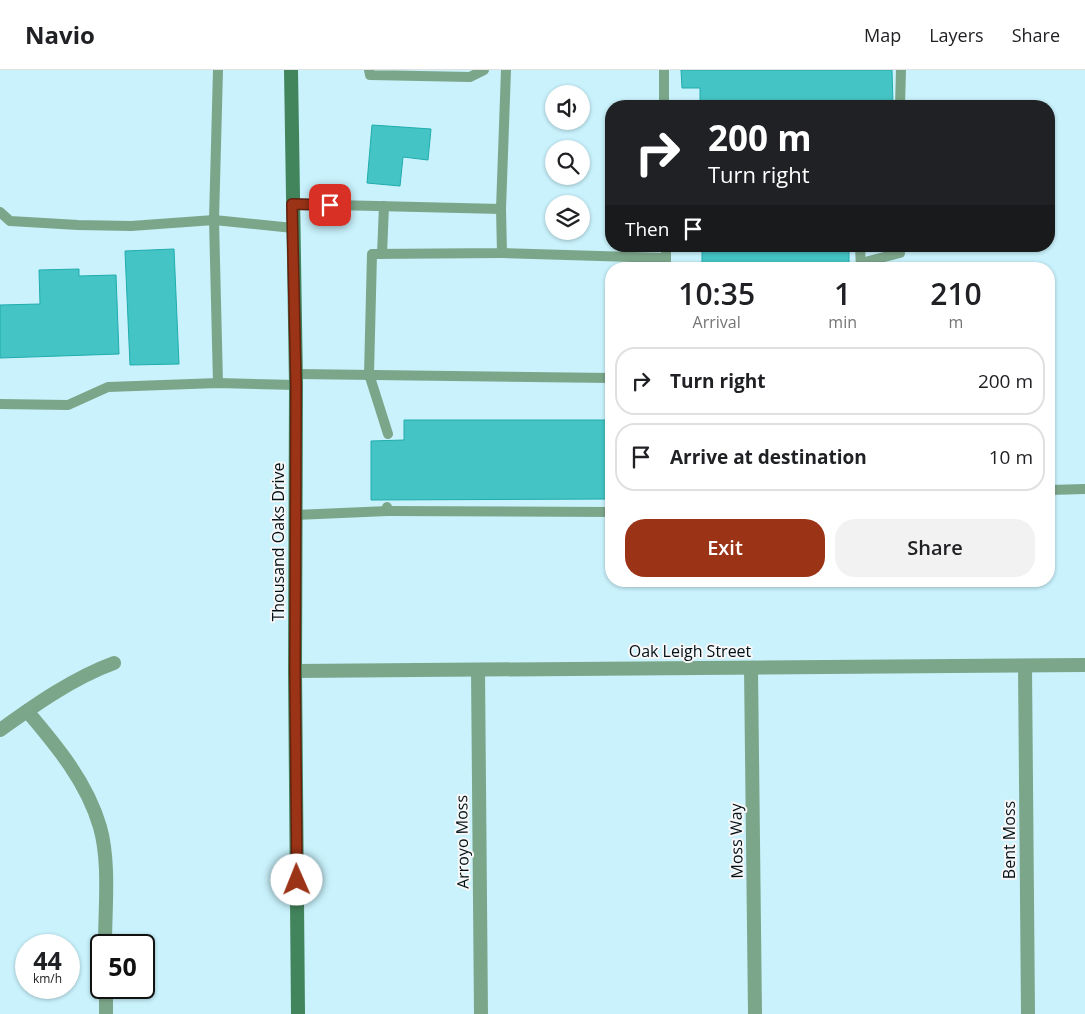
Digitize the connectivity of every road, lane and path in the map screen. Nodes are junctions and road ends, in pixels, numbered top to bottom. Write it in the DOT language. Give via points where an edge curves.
graph roads {
  1 [pos="218,70"];
  2 [pos="290,70"];
  3 [pos="369,70"];
  4 [pos="484,70"];
  5 [pos="506,70"];
  6 [pos="664,70"];
  7 [pos="900,70"];
  8 [pos="664,100"];
  9 [pos="900,100"];
  10 [pos="292,204"];
  11 [pos="384,206"];
  12 [pos="500,209"];
  13 [pos="0,212"];
  14 [pos="214,220"];
  15 [pos="293,228"];
  16 [pos="900,252"];
  17 [pos="502,253"];
  18 [pos="382,254"];
  19 [pos="636,262"];
  20 [pos="873,262"];
  21 [pos="369,374"];
  22 [pos="605,378"];
  23 [pos="296,379"];
  24 [pos="218,383"];
  25 [pos="0,404"];
  26 [pos="388,434"];
  27 [pos="1085,489"];
  28 [pos="1055,490"];
  29 [pos="605,512"];
  30 [pos="296,515"];
  31 [pos="114,663"];
  32 [pos="1085,665"];
  33 [pos="1025,666"];
  34 [pos="752,668"];
  35 [pos="478,670"];
  36 [pos="295,671"];
  37 [pos="27,711"];
  38 [pos="0,730"];
  39 [pos="105,934"];
  40 [pos="106,999"];
  41 [pos="106,1014"];
  42 [pos="298,1014"];
  43 [pos="481,1014"];
  44 [pos="754,1014"];
  45 [pos="1028,1014"];
  1 -- 14 [label="lane"];
  2 -- 10 [label="main road, Thousand Oaks Drive"];
  3 -- 4 [label="lane" via="370,75 470,77"];
  5 -- 12 [label="lane"];
  6 -- 8 [label="lane"];
  7 -- 9 [label="lane"];
  10 -- 11 [label="lane"];
  10 -- 15 [label="main road, Thousand Oaks Drive"];
  11 -- 12 [label="lane"];
  11 -- 18 [label="lane"];
  12 -- 17 [label="lane"];
  13 -- 14 [label="lane" via="10,222 78,226"];
  14 -- 15 [label="lane"];
  14 -- 24 [label="lane"];
  15 -- 23 [label="main road, Thousand Oaks Drive"];
  16 -- 20 [label="lane"];
  17 -- 18 [label="lane"];
  17 -- 19 [label="lane"];
  18 -- 21 [label="lane" via="372,254"];
  21 -- 22 [label="lane"];
  21 -- 23 [label="lane"];
  21 -- 26 [label="lane"];
  23 -- 24 [label="lane"];
  23 -- 30 [label="main road, Thousand Oaks Drive"];
  24 -- 25 [label="lane" via="108,387 68,405"];
  27 -- 28 [label="lane"];
  29 -- 30 [label="lane" via="388,508"];
  30 -- 36 [label="main road, Thousand Oaks Drive"];
  31 -- 37 [label="street" via="97,669"];
  32 -- 33 [label="street, Oak Leigh Street"];
  33 -- 34 [label="street, Oak Leigh Street"];
  33 -- 45 [label="street, Bent Moss"];
  34 -- 35 [label="street, Oak Leigh Street"];
  34 -- 44 [label="street, Moss Way"];
  35 -- 36 [label="street, Oak Leigh Street"];
  35 -- 43 [label="street, Arroyo Moss"];
  36 -- 42 [label="main road, Thousand Oaks Drive"];
  37 -- 38 [label="street"];
  37 -- 39 [label="street" via="64,755 90,800 100,827 104,853"];
  40 -- 41 [label="street"];
}
